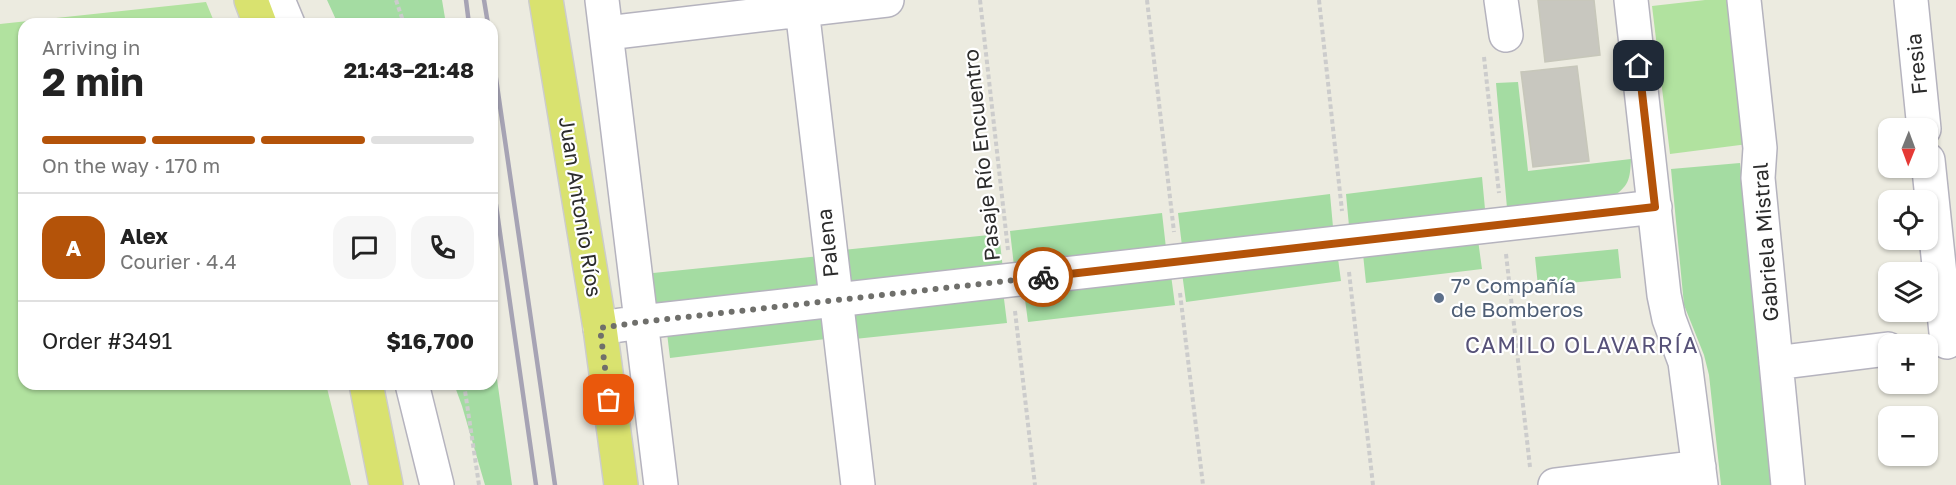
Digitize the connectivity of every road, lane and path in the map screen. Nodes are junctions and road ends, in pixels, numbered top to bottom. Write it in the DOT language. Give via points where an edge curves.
graph roads {
  1 [pos="251,0"];
  2 [pos="278,0"];
  3 [pos="296,0"];
  4 [pos="396,0"];
  5 [pos="546,0"];
  6 [pos="602,0"];
  7 [pos="887,0"];
  8 [pos="980,0"];
  9 [pos="1501,0"];
  10 [pos="1631,0"];
  11 [pos="1744,0"];
  12 [pos="1911,0"];
  13 [pos="802,5"];
  14 [pos="258,18"];
  15 [pos="286,18"];
  16 [pos="304,18"];
  17 [pos="402,18"];
  18 [pos="607,33"];
  19 [pos="1506,35"];
  20 [pos="1923,118"];
  21 [pos="1929,178"];
  22 [pos="1655,207"];
  23 [pos="1012,281"];
  24 [pos="835,301"];
  25 [pos="641,322"];
  26 [pos="600,328"];
  27 [pos="1943,343"];
  28 [pos="1878,351"];
  29 [pos="1776,363"];
  30 [pos="367,390"];
  31 [pos="396,390"];
  32 [pos="413,390"];
  33 [pos="465,390"];
  34 [pos="1700,476"];
  35 [pos="386,485"];
  36 [pos="419,485"];
  37 [pos="437,485"];
  38 [pos="479,485"];
  39 [pos="621,485"];
  40 [pos="661,485"];
  41 [pos="858,485"];
  42 [pos="1035,485"];
  43 [pos="1555,485"];
  44 [pos="1788,485"];
  1 -- 14 [label="main road"];
  2 -- 15 [label="street"];
  3 -- 16 [label="street"];
  4 -- 17 [label="path"];
  5 -- 26 [label="main road, Juan Antonio Ríos"];
  6 -- 18 [label="street"];
  7 -- 13 [label="street"];
  8 -- 23 [label="path, Pasaje Río Encuentro"];
  9 -- 19 [label="street"];
  10 -- 22 [label="street"];
  11 -- 29 [label="street, Gabriela Mistral" via="1760,140 1758,178"];
  12 -- 20 [label="street, Fresia"];
  13 -- 18 [label="street"];
  13 -- 24 [label="street, Palena"];
  18 -- 25 [label="street"];
  21 -- 27 [label="street"];
  22 -- 23 [label="street"];
  22 -- 34 [label="street" via="1664,296 1685,362"];
  23 -- 24 [label="street"];
  23 -- 42 [label="path, Pasaje Río Encuentro"];
  24 -- 25 [label="street"];
  24 -- 41 [label="street, Palena"];
  25 -- 26 [label="street"];
  25 -- 40 [label="street"];
  26 -- 39 [label="main road, Juan Antonio Ríos"];
  28 -- 29 [label="street"];
  29 -- 44 [label="street, Gabriela Mistral"];
  30 -- 35 [label="main road"];
  31 -- 36 [label="street"];
  32 -- 37 [label="street"];
  33 -- 38 [label="path"];
  34 -- 43 [label="street"];
}
